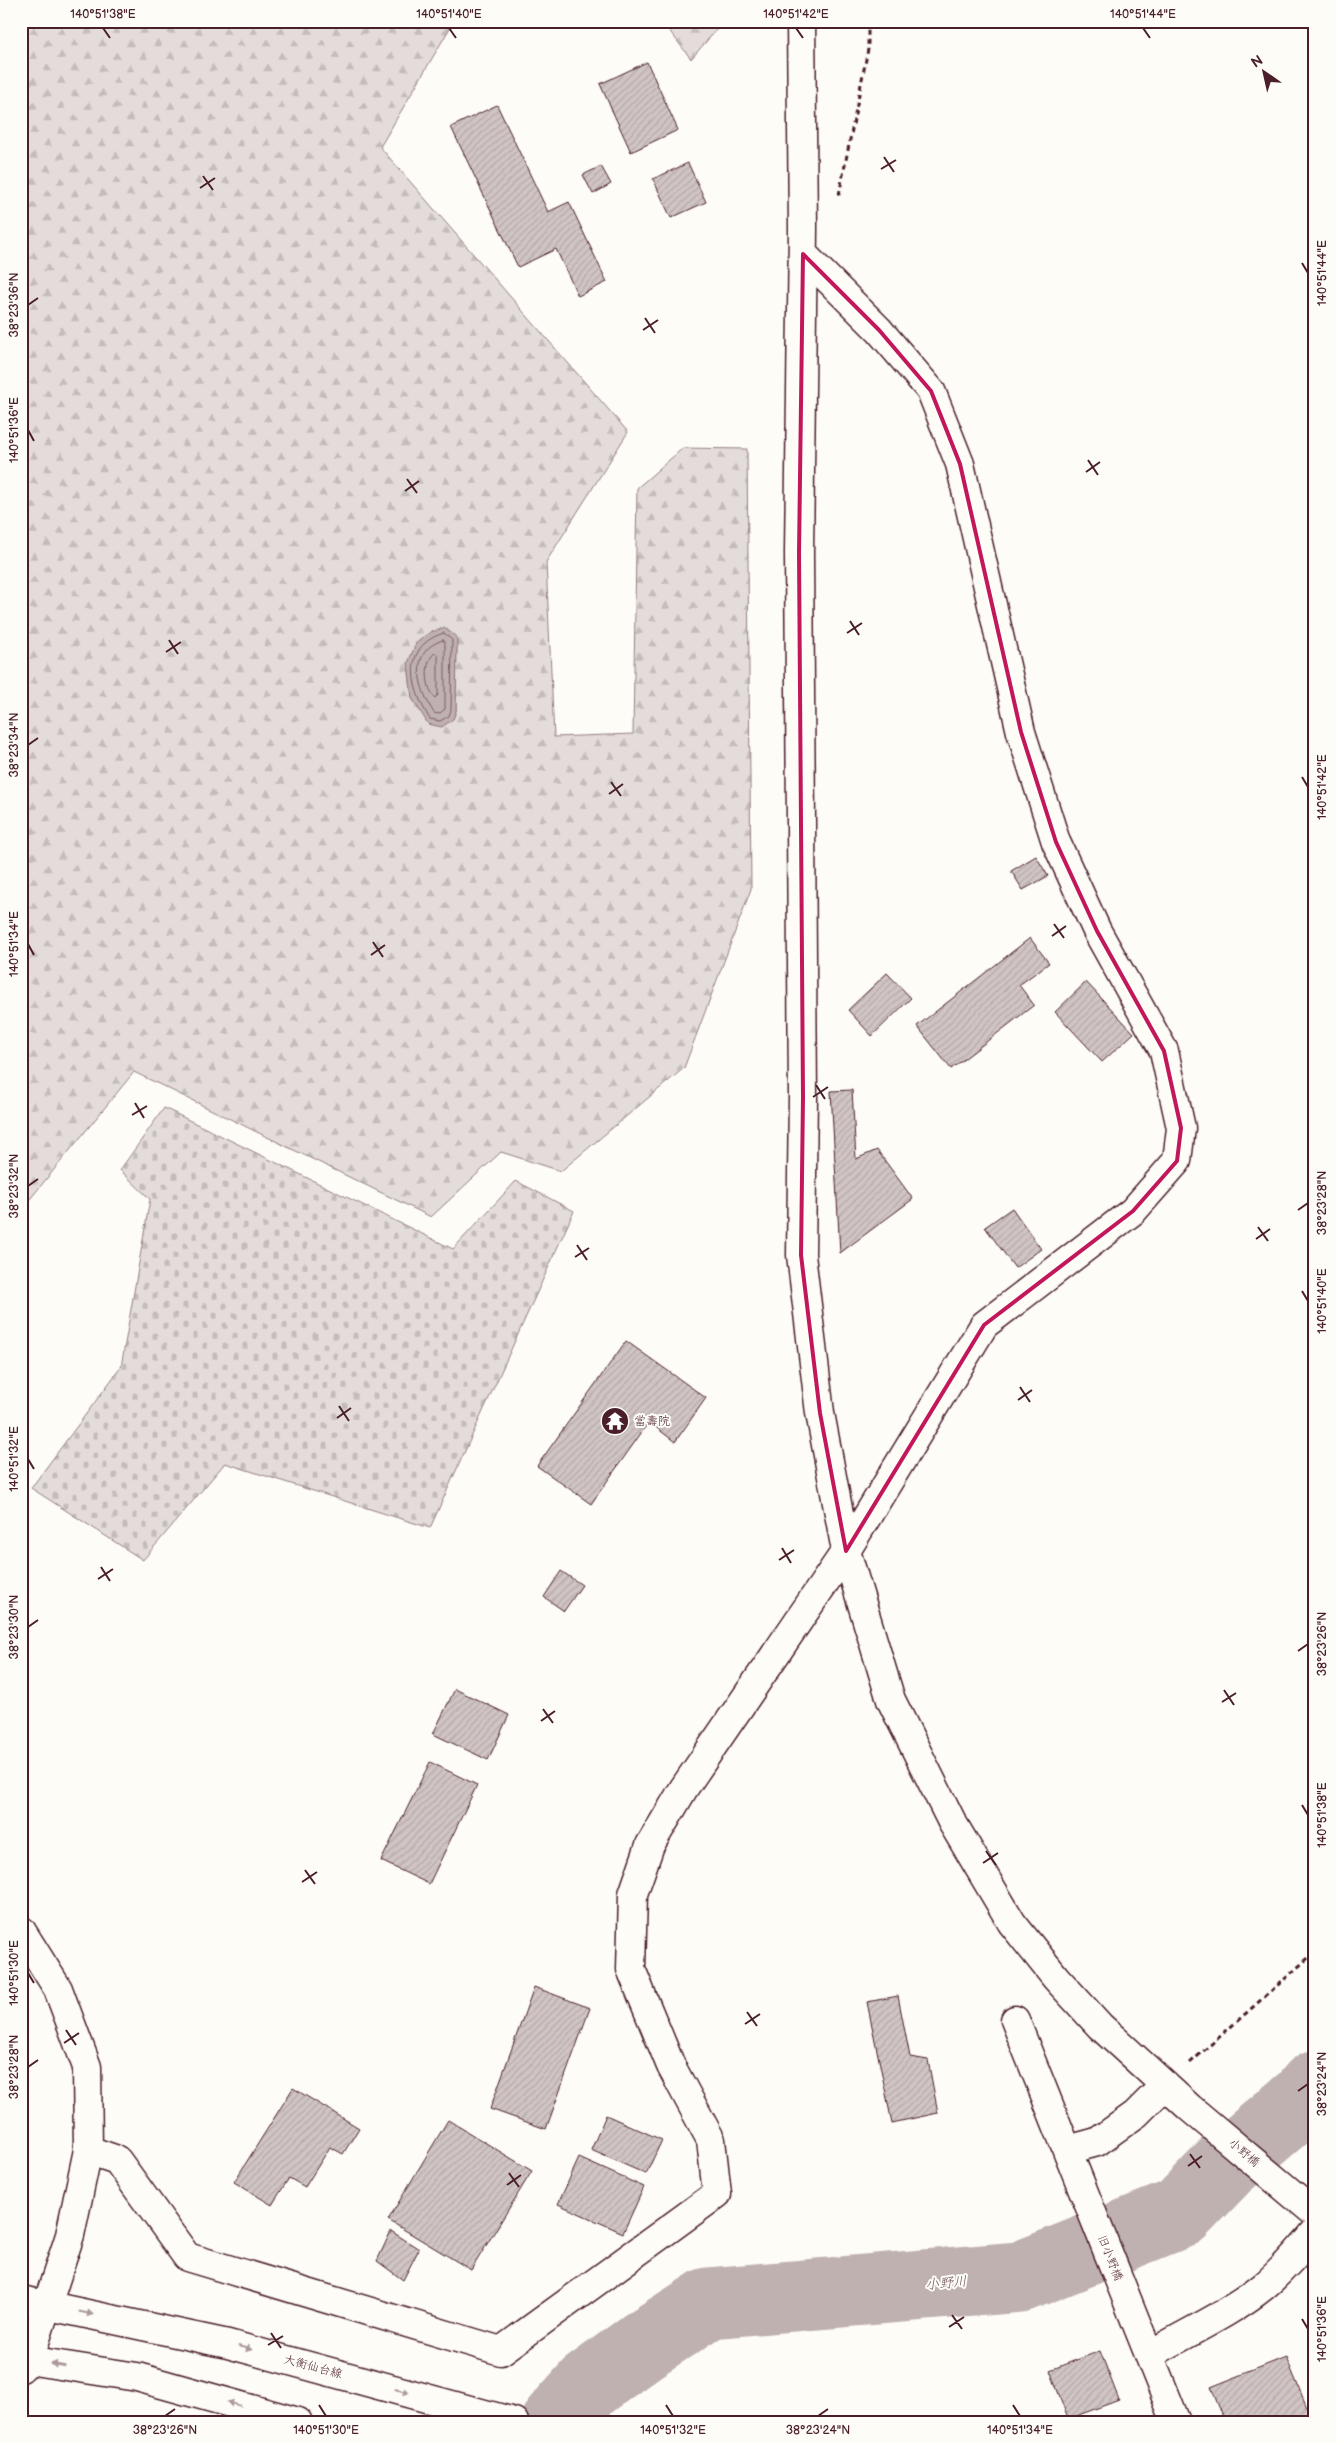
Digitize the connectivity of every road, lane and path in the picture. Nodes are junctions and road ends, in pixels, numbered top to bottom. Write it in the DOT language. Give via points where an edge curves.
graph roads {
  1 [pos="801,21"];
  2 [pos="868,21"];
  3 [pos="838,200"];
  4 [pos="803,254"];
  5 [pos="846,1551"];
  6 [pos="21,1930"];
  7 [pos="1315,1952"];
  8 [pos="1015,2020"];
  9 [pos="1166,2085"];
  10 [pos="88,2150"];
  11 [pos="1068,2150"];
  12 [pos="1307,2206"];
  13 [pos="1315,2232"];
  14 [pos="34,2302"];
  15 [pos="1151,2354"];
  16 [pos="24,2363"];
  17 [pos="510,2420"];
  18 [pos="298,2422"];
  19 [pos="1176,2422"];
  1 -- 4 [label="street, 小野橋"];
  2 -- 3 [label="path" via="868,49"];
  4 -- 5 [label="street, 小野橋" via="799,553 804,1097 801,1255 820,1413"];
  4 -- 5 [label="street" via="879,330 931,391 960,464 1022,732 1056,842 1097,931 1164,1052 1181,1128 1177,1160 1134,1211 984,1325"];
  5 -- 9 [label="street, 小野橋" via="891,1700 952,1822 1012,1923 1100,2026"];
  5 -- 10 [label="street" via="684,1788 650,1845 633,1894 631,1969 671,2066 711,2140 718,2194 501,2351 187,2257 116,2160"];
  6 -- 10 [label="street" via="58,1989 87,2067"];
  7 -- 9 [label="path"];
  8 -- 11 [label="street, 旧小野橋"];
  9 -- 11 [label="street" via="1136,2114 1097,2142"];
  9 -- 12 [label="street, 小野橋"];
  10 -- 14 [label="street" via="70,2235"];
  11 -- 15 [label="street, 旧小野橋"];
  13 -- 15 [label="street" via="1263,2286 1222,2314"];
  14 -- 16 [label="street"];
  14 -- 17 [label="street, 大衡仙台線, one-way" via="228,2344"];
  15 -- 19 [label="street, 旧小野橋"];
  18 -- 16 [label="street, one-way" via="137,2377"];
}
